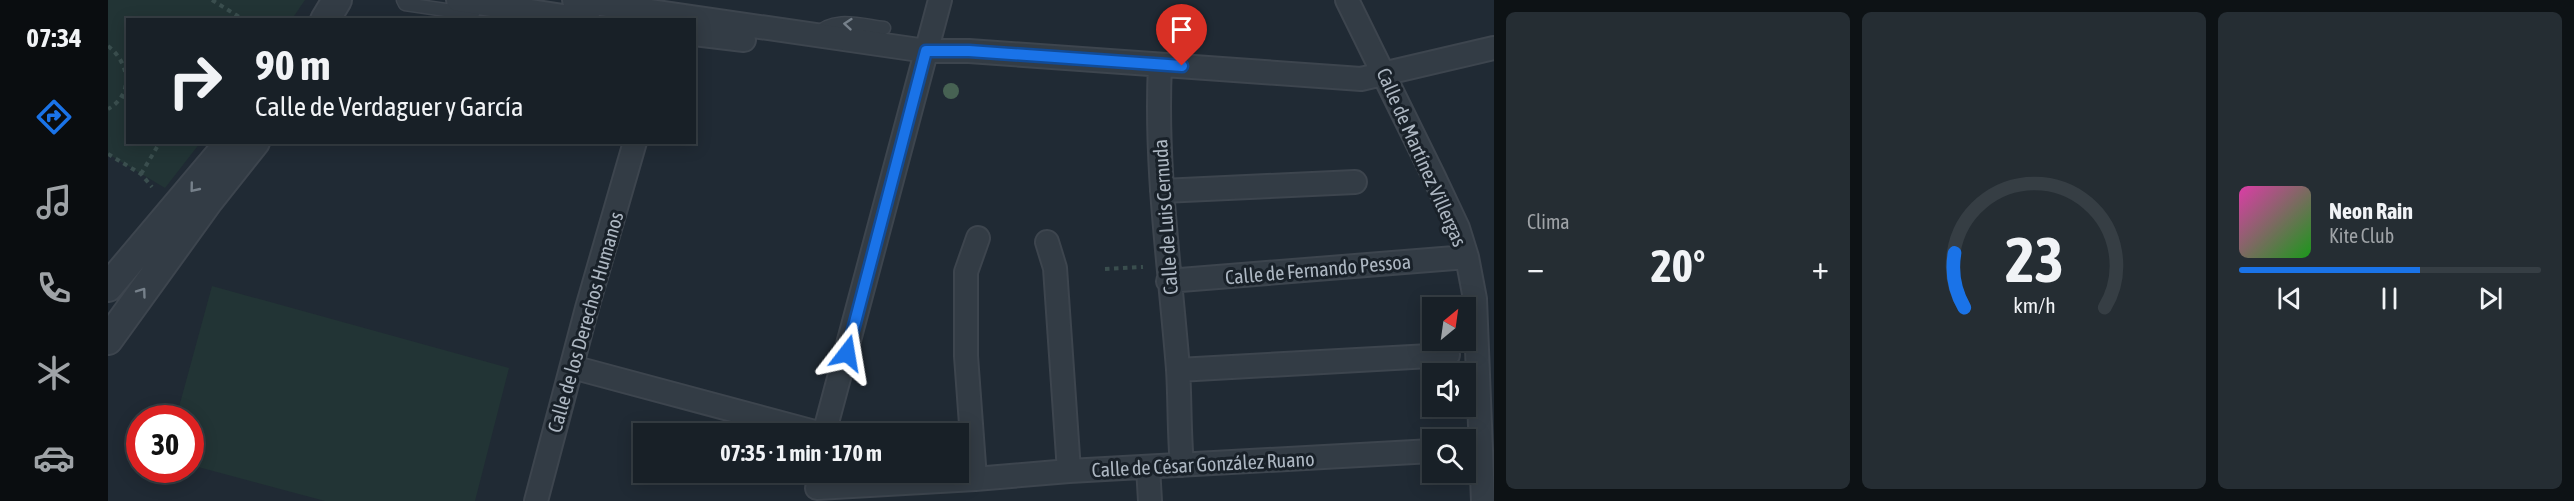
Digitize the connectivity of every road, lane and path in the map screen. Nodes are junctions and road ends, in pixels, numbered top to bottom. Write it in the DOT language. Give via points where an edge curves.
graph roads {
  1 [pos="212,0"];
  2 [pos="337,0"];
  3 [pos="357,0"];
  4 [pos="403,0"];
  5 [pos="573,0"];
  6 [pos="940,0"];
  7 [pos="1347,0"];
  8 [pos="477,8"];
  9 [pos="666,16"];
  10 [pos="236,18"];
  11 [pos="325,18"];
  12 [pos="346,18"];
  13 [pos="570,18"];
  14 [pos="682,18"];
  15 [pos="696,20"];
  16 [pos="884,28"];
  17 [pos="696,34"];
  18 [pos="816,35"];
  19 [pos="108,46"];
  20 [pos="1494,48"];
  21 [pos="926,51"];
  22 [pos="1160,64"];
  23 [pos="126,71"];
  24 [pos="1386,75"];
  25 [pos="126,79"];
  26 [pos="122,96"];
  27 [pos="126,98"];
  28 [pos="108,109"];
  29 [pos="159,144"];
  30 [pos="229,144"];
  31 [pos="253,144"];
  32 [pos="634,144"];
  33 [pos="108,154"];
  34 [pos="141,174"];
  35 [pos="1355,182"];
  36 [pos="152,188"];
  37 [pos="1162,191"];
  38 [pos="978,238"];
  39 [pos="1047,242"];
  40 [pos="1467,257"];
  41 [pos="1143,267"];
  42 [pos="1105,269"];
  43 [pos="1168,281"];
  44 [pos="108,287"];
  45 [pos="108,340"];
  46 [pos="1448,355"];
  47 [pos="572,367"];
  48 [pos="1178,370"];
  49 [pos="1487,385"];
  50 [pos="782,423"];
  51 [pos="826,423"];
  52 [pos="1476,438"];
  53 [pos="1422,452"];
  54 [pos="1476,460"];
  55 [pos="1182,465"];
  56 [pos="1148,467"];
  57 [pos="1069,471"];
  58 [pos="975,479"];
  59 [pos="817,487"];
  60 [pos="536,501"];
  61 [pos="1150,501"];
  62 [pos="1483,501"];
  1 -- 10 [label="path"];
  2 -- 11 [label="street"];
  3 -- 12 [label="street"];
  4 -- 8 [label="lane" via="416,7"];
  5 -- 9 [label="street"];
  6 -- 21 [label="street"];
  7 -- 24 [label="street, Calle de Martínez Villergas"];
  8 -- 13 [label="street"];
  9 -- 14 [label="street"];
  15 -- 18 [label="street"];
  16 -- 18 [label="lane, one-way" via="840,23 825,25"];
  17 -- 21 [label="street" via="896,60"];
  18 -- 21 [label="street"];
  19 -- 23 [label="path" via="124,63"];
  20 -- 24 [label="street"];
  21 -- 22 [label="street"];
  21 -- 51 [label="street"];
  22 -- 24 [label="street" via="1361,79"];
  22 -- 37 [label="street, Calle de Luis Cernuda"];
  24 -- 40 [label="street, Calle de Martínez Villergas" via="1458,228"];
  25 -- 26 [label="path"];
  26 -- 27 [label="path"];
  26 -- 28 [label="path"];
  29 -- 34 [label="path"];
  30 -- 44 [label="street, one-way"];
  45 -- 31 [label="street, one-way"];
  32 -- 47 [label="street, Calle de los Derechos Humanos"];
  33 -- 34 [label="path"];
  34 -- 36 [label="path"];
  35 -- 37 [label="street"];
  37 -- 43 [label="street, Calle de Luis Cernuda"];
  38 -- 58 [label="street" via="966,272 966,356"];
  39 -- 57 [label="street" via="1055,268"];
  40 -- 43 [label="street, Calle de Fernando Pessoa"];
  40 -- 49 [label="street, Calle de Martínez Villergas"];
  41 -- 42 [label="path"];
  43 -- 48 [label="street, Calle de Luis Cernuda"];
  46 -- 48 [label="street"];
  47 -- 50 [label="street"];
  47 -- 60 [label="street, Calle de los Derechos Humanos"];
  48 -- 55 [label="street, Calle de Luis Cernuda"];
  49 -- 52 [label="street, Calle de Martínez Villergas"];
  53 -- 55 [label="street, Calle de César González Ruano"];
  54 -- 62 [label="street, Calle de Martínez Villergas"];
  55 -- 56 [label="street, Calle de César González Ruano"];
  56 -- 57 [label="street, Calle de César González Ruano"];
  56 -- 61 [label="street"];
  57 -- 58 [label="street, Calle de César González Ruano"];
  58 -- 59 [label="street, Calle de César González Ruano"];
}
